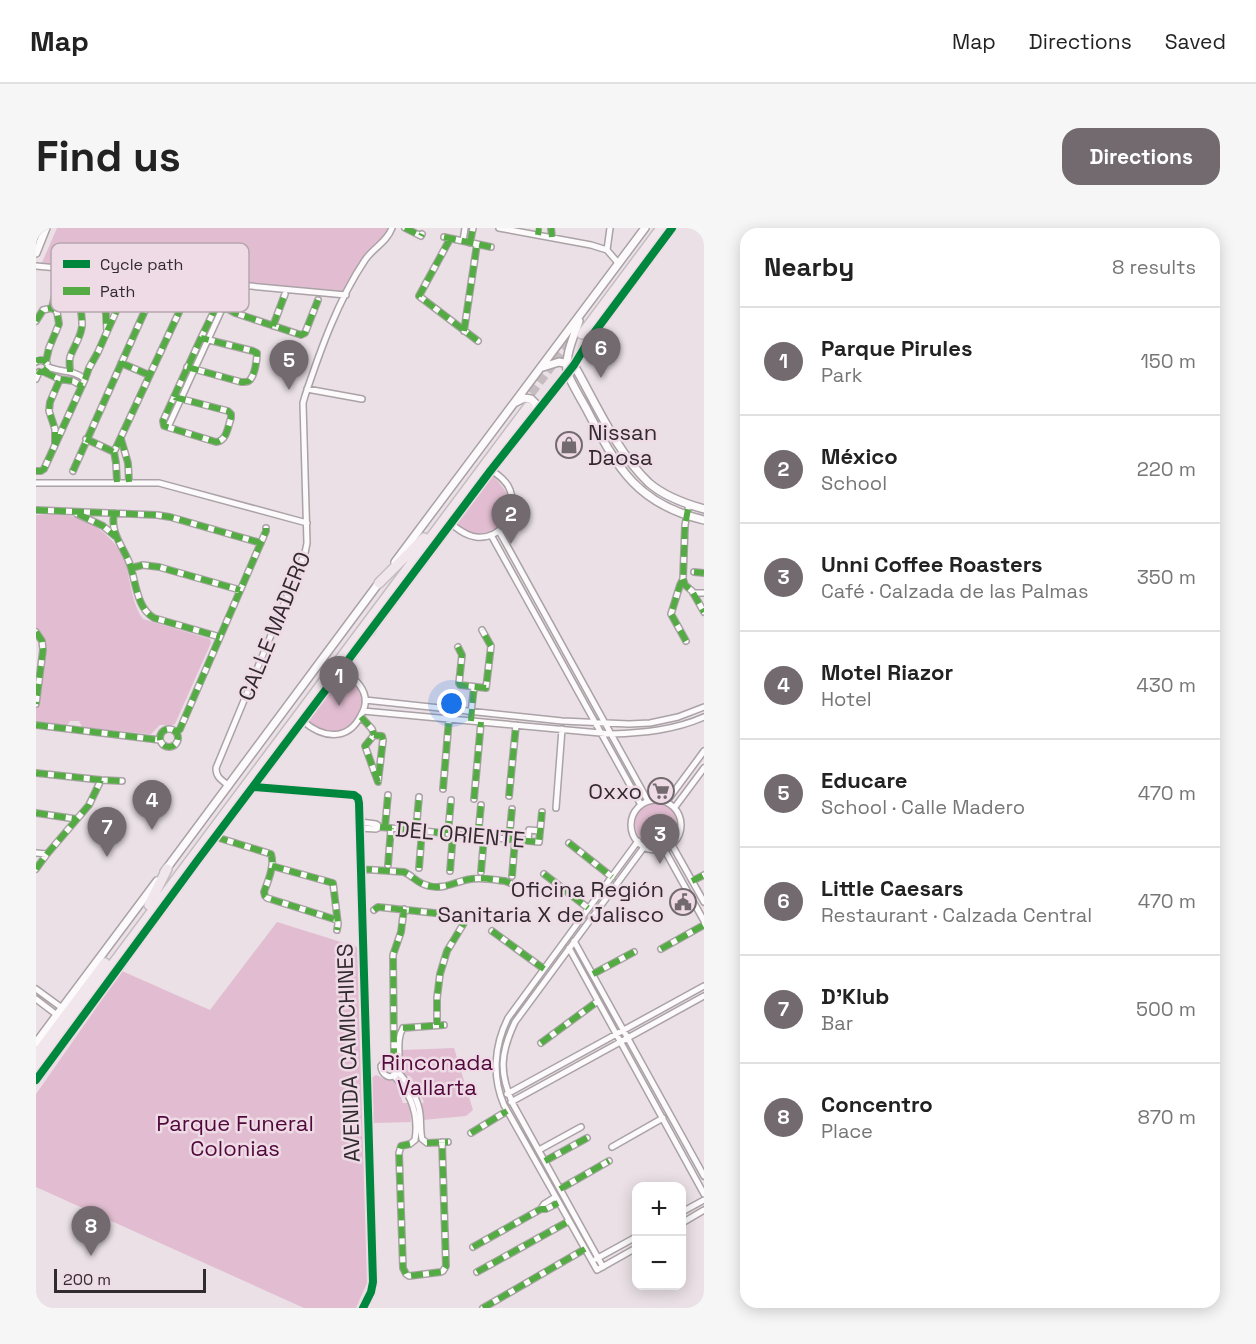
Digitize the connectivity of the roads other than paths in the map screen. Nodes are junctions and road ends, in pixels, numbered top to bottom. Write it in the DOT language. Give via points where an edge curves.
graph roads {
  1 [pos="46,228"];
  2 [pos="392,228"];
  3 [pos="405,228"];
  4 [pos="465,228"];
  5 [pos="473,228"];
  6 [pos="499,228"];
  7 [pos="551,228"];
  8 [pos="610,228"];
  9 [pos="645,228"];
  10 [pos="655,228"];
  11 [pos="661,228"];
  12 [pos="672,228"];
  13 [pos="538,231"];
  14 [pos="422,234"];
  15 [pos="552,237"];
  16 [pos="463,241"];
  17 [pos="470,243"];
  18 [pos="477,244"];
  19 [pos="491,248"];
  20 [pos="607,250"];
  21 [pos="36,253"];
  22 [pos="619,264"];
  23 [pos="36,267"];
  24 [pos="51,268"];
  25 [pos="249,286"];
  26 [pos="285,294"];
  27 [pos="346,295"];
  28 [pos="318,300"];
  29 [pos="51,308"];
  30 [pos="57,312"];
  31 [pos="81,312"];
  32 [pos="106,312"];
  33 [pos="116,312"];
  34 [pos="144,312"];
  35 [pos="179,312"];
  36 [pos="215,312"];
  37 [pos="223,312"];
  38 [pos="235,312"];
  39 [pos="580,316"];
  40 [pos="36,321"];
  41 [pos="273,326"];
  42 [pos="464,331"];
  43 [pos="106,333"];
  44 [pos="581,334"];
  45 [pos="201,338"];
  46 [pos="208,339"];
  47 [pos="478,341"];
  48 [pos="37,361"];
  49 [pos="121,363"];
  50 [pos="571,364"];
  51 [pos="542,367"];
  52 [pos="190,368"];
  53 [pos="42,369"];
  54 [pos="70,372"];
  55 [pos="567,372"];
  56 [pos="149,375"];
  57 [pos="36,379"];
  58 [pos="60,379"];
  59 [pos="85,379"];
  60 [pos="82,386"];
  61 [pos="307,389"];
  62 [pos="177,398"];
  63 [pos="362,399"];
  64 [pos="522,405"];
  65 [pos="535,415"];
  66 [pos="52,420"];
  67 [pos="65,424"];
  68 [pos="86,439"];
  69 [pos="121,439"];
  70 [pos="55,445"];
  71 [pos="114,452"];
  72 [pos="491,470"];
  73 [pos="36,471"];
  74 [pos="73,471"];
  75 [pos="642,475"];
  76 [pos="117,482"];
  77 [pos="129,482"];
  78 [pos="36,483"];
  79 [pos="633,483"];
  80 [pos="688,504"];
  81 [pos="704,508"];
  82 [pos="36,510"];
  83 [pos="70,512"];
  84 [pos="114,513"];
  85 [pos="686,515"];
  86 [pos="704,520"];
  87 [pos="307,523"];
  88 [pos="451,524"];
  89 [pos="266,528"];
  90 [pos="499,531"];
  91 [pos="491,535"];
  92 [pos="116,537"];
  93 [pos="424,538"];
  94 [pos="261,543"];
  95 [pos="131,568"];
  96 [pos="694,572"];
  97 [pos="704,573"];
  98 [pos="683,579"];
  99 [pos="379,583"];
  100 [pos="395,585"];
  101 [pos="240,590"];
  102 [pos="693,593"];
  103 [pos="704,593"];
  104 [pos="704,612"];
  105 [pos="553,628"];
  106 [pos="482,630"];
  107 [pos="370,631"];
  108 [pos="36,632"];
  109 [pos="545,632"];
  110 [pos="220,637"];
  111 [pos="686,641"];
  112 [pos="458,647"];
  113 [pos="342,669"];
  114 [pos="38,676"];
  115 [pos="474,687"];
  116 [pos="365,700"];
  117 [pos="36,704"];
  118 [pos="704,707"];
  119 [pos="472,711"];
  120 [pos="362,714"];
  121 [pos="704,717"];
  122 [pos="449,719"];
  123 [pos="303,721"];
  124 [pos="471,721"];
  125 [pos="562,721"];
  126 [pos="481,722"];
  127 [pos="596,724"];
  128 [pos="606,724"];
  129 [pos="36,725"];
  130 [pos="516,725"];
  131 [pos="562,730"];
  132 [pos="176,732"];
  133 [pos="602,733"];
  134 [pos="611,734"];
  135 [pos="374,735"];
  136 [pos="160,740"];
  137 [pos="704,751"];
  138 [pos="704,768"];
  139 [pos="36,773"];
  140 [pos="101,780"];
  141 [pos="122,781"];
  142 [pos="229,786"];
  143 [pos="254,787"];
  144 [pos="443,789"];
  145 [pos="388,795"];
  146 [pos="509,796"];
  147 [pos="419,797"];
  148 [pos="451,800"];
  149 [pos="474,800"];
  150 [pos="648,801"];
  151 [pos="667,801"];
  152 [pos="481,805"];
  153 [pos="641,805"];
  154 [pos="675,807"];
  155 [pos="556,808"];
  156 [pos="512,809"];
  157 [pos="542,812"];
  158 [pos="36,813"];
  159 [pos="76,819"];
  160 [pos="360,825"];
  161 [pos="386,827"];
  162 [pos="419,830"];
  163 [pos="540,831"];
  164 [pos="451,833"];
  165 [pos="481,836"];
  166 [pos="216,837"];
  167 [pos="512,839"];
  168 [pos="528,841"];
  169 [pos="638,841"];
  170 [pos="569,843"];
  171 [pos="672,845"];
  172 [pos="644,847"];
  173 [pos="664,849"];
  174 [pos="36,853"];
  175 [pos="47,854"];
  176 [pos="197,861"];
  177 [pos="388,865"];
  178 [pos="272,866"];
  179 [pos="419,868"];
  180 [pos="36,869"];
  181 [pos="167,869"];
  182 [pos="360,869"];
  183 [pos="450,871"];
  184 [pos="481,872"];
  185 [pos="544,874"];
  186 [pos="704,875"];
  187 [pos="512,876"];
  188 [pos="612,877"];
  189 [pos="692,881"];
  190 [pos="172,883"];
  191 [pos="510,884"];
  192 [pos="704,902"];
  193 [pos="149,905"];
  194 [pos="588,908"];
  195 [pos="405,909"];
  196 [pos="374,910"];
  197 [pos="337,920"];
  198 [pos="704,923"];
  199 [pos="336,930"];
  200 [pos="492,931"];
  201 [pos="570,934"];
  202 [pos="565,940"];
  203 [pos="574,941"];
  204 [pos="569,948"];
  205 [pos="661,949"];
  206 [pos="634,952"];
  207 [pos="549,962"];
  208 [pos="556,966"];
  209 [pos="544,969"];
  210 [pos="593,974"];
  211 [pos="704,986"];
  212 [pos="600,987"];
  213 [pos="36,989"];
  214 [pos="593,991"];
  215 [pos="704,996"];
  216 [pos="36,999"];
  217 [pos="598,1001"];
  218 [pos="60,1011"];
  219 [pos="394,1023"];
  220 [pos="403,1028"];
  221 [pos="623,1030"];
  222 [pos="616,1034"];
  223 [pos="628,1038"];
  224 [pos="621,1042"];
  225 [pos="36,1043"];
  226 [pos="397,1043"];
  227 [pos="541,1043"];
  228 [pos="36,1055"];
  229 [pos="392,1060"];
  230 [pos="36,1066"];
  231 [pos="381,1069"];
  232 [pos="367,1070"];
  233 [pos="396,1071"];
  234 [pos="36,1080"];
  235 [pos="508,1094"];
  236 [pos="501,1097"];
  237 [pos="512,1101"];
  238 [pos="505,1108"];
  239 [pos="663,1118"];
  240 [pos="418,1126"];
  241 [pos="581,1127"];
  242 [pos="471,1133"];
  243 [pos="587,1138"];
  244 [pos="684,1139"];
  245 [pos="677,1144"];
  246 [pos="612,1147"];
  247 [pos="539,1150"];
  248 [pos="545,1161"];
  249 [pos="609,1161"];
  250 [pos="704,1176"];
  251 [pos="554,1179"];
  252 [pos="547,1183"];
  253 [pos="560,1189"];
  254 [pos="704,1194"];
  255 [pos="557,1200"];
  256 [pos="704,1200"];
  257 [pos="686,1209"];
  258 [pos="704,1210"];
  259 [pos="686,1220"];
  260 [pos="569,1221"];
  261 [pos="632,1239"];
  262 [pos="473,1247"];
  263 [pos="585,1249"];
  264 [pos="632,1250"];
  265 [pos="598,1258"];
  266 [pos="592,1262"];
  267 [pos="603,1267"];
  268 [pos="477,1272"];
  269 [pos="363,1308"];
  270 [pos="483,1308"];
  1 -- 21 [label="street"];
  2 -- 27 [label="street, CALLE MADERO" via="366,259"];
  3 -- 14 [label="street"];
  4 -- 16 [label="street"];
  5 -- 17 [label="street"];
  6 -- 13 [label="street"];
  7 -- 15 [label="street"];
  8 -- 20 [label="street"];
  9 -- 22 [label="street"];
  10 -- 44 [label="highway"];
  11 -- 44 [label="highway"];
  12 -- 44 [label="street"];
  13 -- 15 [label="street"];
  15 -- 20 [label="street"];
  16 -- 17 [label="street"];
  16 -- 42 [label="street" via="447,238 419,296"];
  17 -- 18 [label="street"];
  18 -- 19 [label="street"];
  18 -- 42 [label="street"];
  20 -- 22 [label="street"];
  22 -- 39 [label="street"];
  23 -- 24 [label="street"];
  25 -- 27 [label="street"];
  26 -- 41 [label="street"];
  27 -- 61 [label="street, CALLE MADERO"];
  28 -- 41 [label="street" via="302,335"];
  29 -- 40 [label="street" via="42,310"];
  30 -- 53 [label="street" via="59,324"];
  31 -- 54 [label="street" via="82,330 70,359"];
  32 -- 43 [label="street"];
  33 -- 43 [label="street"];
  34 -- 49 [label="street"];
  35 -- 56 [label="street"];
  36 -- 45 [label="street"];
  37 -- 46 [label="street"];
  38 -- 41 [label="street"];
  39 -- 44 [label="street"];
  39 -- 51 [label="street"];
  42 -- 47 [label="street"];
  43 -- 59 [label="street"];
  44 -- 50 [label="street"];
  44 -- 50 [label="street"];
  45 -- 46 [label="street"];
  45 -- 52 [label="street"];
  46 -- 52 [label="street"];
  46 -- 52 [label="street" via="256,353 251,379 241,382"];
  48 -- 53 [label="street" via="41,360"];
  49 -- 56 [label="street"];
  49 -- 68 [label="street"];
  50 -- 51 [label="street" via="554,362"];
  50 -- 55 [label="street"];
  50 -- 75 [label="street" via="623,452"];
  51 -- 64 [label="street"];
  52 -- 62 [label="street"];
  53 -- 54 [label="street"];
  53 -- 57 [label="street"];
  53 -- 58 [label="street"];
  54 -- 59 [label="street"];
  55 -- 65 [label="street"];
  55 -- 79 [label="street" via="613,458"];
  56 -- 69 [label="street"];
  58 -- 60 [label="street"];
  58 -- 66 [label="street" via="50,402"];
  59 -- 60 [label="street"];
  60 -- 67 [label="street"];
  61 -- 63 [label="street"];
  61 -- 87 [label="street, CALLE MADERO" via="303,403"];
  62 -- 62 [label="street" via="168,427 216,442 224,439 231,417 228,411"];
  64 -- 65 [label="street" via="524,398 531,399 536,404"];
  64 -- 93 [label="highway"];
  64 -- 99 [label="street"];
  64 -- 100 [label="highway"];
  65 -- 72 [label="street"];
  66 -- 67 [label="street"];
  66 -- 70 [label="street"];
  67 -- 70 [label="street"];
  68 -- 71 [label="street"];
  68 -- 74 [label="street"];
  69 -- 71 [label="street"];
  69 -- 77 [label="street"];
  70 -- 73 [label="street" via="44,469"];
  71 -- 76 [label="street"];
  72 -- 88 [label="street"];
  72 -- 90 [label="street" via="506,483 513,500 510,518"];
  75 -- 79 [label="street"];
  75 -- 80 [label="street" via="663,492"];
  76 -- 77 [label="street"];
  76 -- 78 [label="street"];
  77 -- 87 [label="street" via="165,484"];
  79 -- 85 [label="street" via="657,502"];
  80 -- 81 [label="street"];
  80 -- 85 [label="street"];
  82 -- 83 [label="street"];
  83 -- 84 [label="street"];
  83 -- 92 [label="street" via="103,526"];
  84 -- 92 [label="street"];
  84 -- 94 [label="street" via="170,517"];
  85 -- 86 [label="street"];
  85 -- 98 [label="street"];
  87 -- 142 [label="street, CALLE MADERO" via="305,553 216,768 216,774"];
  88 -- 91 [label="street" via="475,537"];
  88 -- 107 [label="street"];
  89 -- 94 [label="street"];
  90 -- 91 [label="street"];
  90 -- 105 [label="street"];
  91 -- 109 [label="street"];
  92 -- 95 [label="street"];
  93 -- 99 [label="highway"];
  93 -- 193 [label="highway"];
  94 -- 101 [label="street"];
  95 -- 101 [label="street" via="159,567"];
  95 -- 110 [label="street" via="148,614"];
  96 -- 97 [label="street"];
  98 -- 102 [label="street"];
  98 -- 111 [label="street" via="671,614"];
  99 -- 142 [label="street"];
  100 -- 107 [label="highway"];
  100 -- 190 [label="highway"];
  101 -- 110 [label="street"];
  102 -- 103 [label="street"];
  102 -- 104 [label="street"];
  105 -- 109 [label="street"];
  105 -- 128 [label="street"];
  106 -- 115 [label="street" via="491,646 488,685"];
  107 -- 113 [label="street"];
  108 -- 114 [label="street" via="43,646"];
  109 -- 127 [label="street"];
  110 -- 132 [label="street"];
  112 -- 115 [label="street" via="462,655 460,685"];
  113 -- 116 [label="street" via="361,687"];
  113 -- 123 [label="street"];
  114 -- 117 [label="street"];
  115 -- 119 [label="street"];
  116 -- 119 [label="street"];
  116 -- 120 [label="street"];
  118 -- 128 [label="street" via="650,723"];
  119 -- 124 [label="street"];
  119 -- 125 [label="street"];
  120 -- 122 [label="street"];
  120 -- 123 [label="street" via="350,729 334,735 317,731"];
  120 -- 135 [label="street"];
  121 -- 134 [label="street" via="650,732"];
  122 -- 124 [label="street"];
  122 -- 144 [label="street"];
  123 -- 143 [label="street"];
  124 -- 126 [label="street"];
  125 -- 127 [label="street"];
  125 -- 131 [label="street"];
  126 -- 130 [label="street"];
  126 -- 149 [label="street"];
  127 -- 128 [label="street"];
  127 -- 133 [label="street"];
  128 -- 134 [label="street"];
  129 -- 136 [label="street"];
  130 -- 131 [label="street"];
  130 -- 146 [label="street"];
  131 -- 133 [label="street"];
  131 -- 155 [label="street"];
  132 -- 136 [label="street" via="163,730"];
  132 -- 136 [label="street" via="172,746 167,747"];
  133 -- 134 [label="street"];
  133 -- 153 [label="street"];
  134 -- 150 [label="street"];
  135 -- 135 [label="street" via="365,746 378,782 383,740"];
  137 -- 151 [label="street"];
  138 -- 154 [label="street"];
  139 -- 140 [label="street"];
  140 -- 141 [label="street"];
  140 -- 159 [label="street" via="89,805"];
  142 -- 181 [label="street"];
  143 -- 160 [label="street, AVENIDA CAMICHINES" via="354,795 358,798"];
  143 -- 166 [label="street"];
  145 -- 161 [label="street"];
  147 -- 162 [label="street"];
  148 -- 164 [label="street"];
  150 -- 151 [label="street"];
  150 -- 153 [label="street"];
  151 -- 154 [label="street"];
  152 -- 165 [label="street"];
  153 -- 169 [label="street" via="631,822"];
  154 -- 171 [label="street" via="681,818 681,830"];
  156 -- 167 [label="street"];
  157 -- 163 [label="street"];
  158 -- 159 [label="street"];
  159 -- 175 [label="street"];
  160 -- 161 [label="street, DEL ORIENTE"];
  160 -- 182 [label="street, AVENIDA CAMICHINES"];
  161 -- 162 [label="street, DEL ORIENTE"];
  161 -- 177 [label="street"];
  162 -- 164 [label="street, DEL ORIENTE"];
  162 -- 179 [label="street"];
  163 -- 168 [label="street" via="529,830"];
  163 -- 168 [label="street, DEL ORIENTE" via="539,842"];
  164 -- 165 [label="street, DEL ORIENTE"];
  164 -- 183 [label="street"];
  165 -- 167 [label="street, DEL ORIENTE"];
  165 -- 184 [label="street"];
  166 -- 176 [label="street"];
  166 -- 178 [label="street" via="269,852"];
  167 -- 168 [label="street, DEL ORIENTE"];
  167 -- 187 [label="street"];
  169 -- 172 [label="street"];
  169 -- 188 [label="street"];
  170 -- 188 [label="street"];
  171 -- 173 [label="street"];
  171 -- 189 [label="street"];
  172 -- 173 [label="street"];
  172 -- 203 [label="street"];
  173 -- 198 [label="street"];
  174 -- 175 [label="street"];
  175 -- 180 [label="street"];
  176 -- 190 [label="highway"];
  176 -- 234 [label="street"];
  178 -- 197 [label="street" via="333,883"];
  178 -- 197 [label="street" via="264,896"];
  181 -- 193 [label="highway"];
  181 -- 218 [label="street"];
  182 -- 191 [label="street" via="404,872 418,883 433,887 473,878"];
  182 -- 232 [label="street, AVENIDA CAMICHINES"];
  185 -- 194 [label="street"];
  186 -- 189 [label="street"];
  188 -- 194 [label="street"];
  189 -- 192 [label="street"];
  190 -- 230 [label="highway"];
  193 -- 228 [label="highway"];
  194 -- 201 [label="street"];
  195 -- 196 [label="street"];
  195 -- 219 [label="street" via="393,955"];
  195 -- 220 [label="street" via="461,915 464,923 447,951 440,974 436,998 440,1025"];
  197 -- 199 [label="street"];
  198 -- 205 [label="street"];
  200 -- 209 [label="street"];
  201 -- 202 [label="street"];
  201 -- 203 [label="street"];
  202 -- 204 [label="street"];
  202 -- 207 [label="street"];
  203 -- 204 [label="street"];
  203 -- 210 [label="street"];
  204 -- 208 [label="street"];
  204 -- 214 [label="street"];
  206 -- 210 [label="street"];
  207 -- 208 [label="street"];
  207 -- 209 [label="street"];
  208 -- 235 [label="street" via="509,1034 503,1063"];
  209 -- 236 [label="street" via="502,1031 496,1062"];
  210 -- 212 [label="street"];
  211 -- 221 [label="street"];
  212 -- 214 [label="street"];
  212 -- 221 [label="street"];
  213 -- 218 [label="street"];
  214 -- 217 [label="street"];
  215 -- 223 [label="street"];
  216 -- 218 [label="street"];
  217 -- 222 [label="street"];
  217 -- 227 [label="street"];
  218 -- 225 [label="street"];
  219 -- 220 [label="street"];
  219 -- 226 [label="street"];
  220 -- 226 [label="street"];
  221 -- 222 [label="street"];
  221 -- 223 [label="street"];
  222 -- 224 [label="street"];
  222 -- 235 [label="street"];
  223 -- 224 [label="street"];
  223 -- 244 [label="street"];
  224 -- 237 [label="street"];
  224 -- 239 [label="street"];
  226 -- 229 [label="street"];
  226 -- 233 [label="street" via="400,1059"];
  229 -- 231 [label="street" via="386,1060"];
  229 -- 233 [label="street"];
  231 -- 232 [label="street"];
  231 -- 233 [label="street" via="388,1076"];
  232 -- 269 [label="street, AVENIDA CAMICHINES" via="374,1282"];
  233 -- 240 [label="street" via="411,1093"];
  235 -- 236 [label="street"];
  235 -- 237 [label="street"];
  236 -- 238 [label="street"];
  237 -- 238 [label="street"];
  237 -- 247 [label="street"];
  238 -- 242 [label="street"];
  238 -- 252 [label="street"];
  239 -- 245 [label="street"];
  239 -- 246 [label="street"];
  240 -- 240 [label="street" via="422,1140 427,1143 445,1142 446,1266 441,1272 409,1276 403,1268 399,1153 401,1146 416,1137"];
  241 -- 247 [label="street"];
  243 -- 248 [label="street"];
  244 -- 245 [label="street"];
  244 -- 250 [label="street"];
  245 -- 254 [label="street"];
  247 -- 248 [label="street"];
  248 -- 251 [label="street"];
  249 -- 253 [label="street"];
  251 -- 252 [label="street"];
  251 -- 253 [label="street"];
  252 -- 255 [label="street"];
  253 -- 265 [label="street"];
  255 -- 260 [label="street"];
  255 -- 262 [label="street"];
  256 -- 257 [label="street"];
  258 -- 259 [label="street"];
  260 -- 263 [label="street"];
  260 -- 268 [label="street"];
  261 -- 265 [label="street"];
  263 -- 266 [label="street"];
  263 -- 270 [label="street"];
  264 -- 267 [label="street"];
  265 -- 266 [label="street"];
  265 -- 267 [label="street"];
  266 -- 267 [label="street" via="597,1270"];
}
